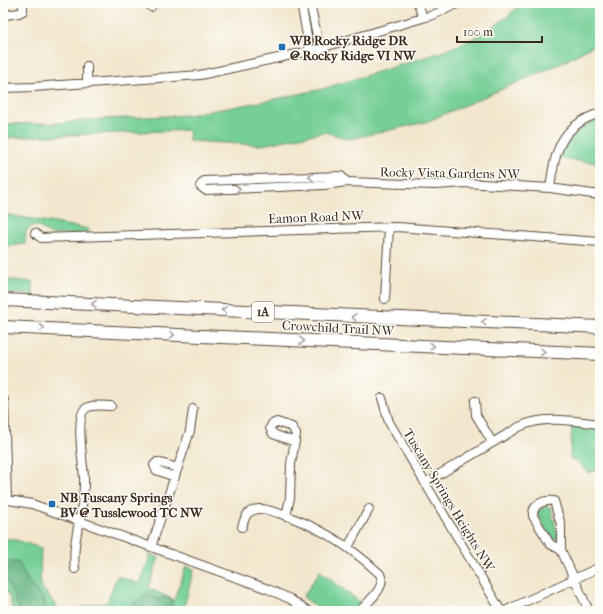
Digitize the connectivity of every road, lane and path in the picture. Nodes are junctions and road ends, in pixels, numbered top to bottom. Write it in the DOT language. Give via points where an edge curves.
graph roads {
  1 [pos="23,3"];
  2 [pos="301,3"];
  3 [pos="418,3"];
  4 [pos="459,3"];
  5 [pos="311,6"];
  6 [pos="3,8"];
  7 [pos="301,12"];
  8 [pos="423,18"];
  9 [pos="320,49"];
  10 [pos="310,51"];
  11 [pos="87,66"];
  12 [pos="87,83"];
  13 [pos="3,88"];
  14 [pos="600,113"];
  15 [pos="348,182"];
  16 [pos="550,188"];
  17 [pos="600,195"];
  18 [pos="389,227"];
  19 [pos="35,233"];
  20 [pos="600,242"];
  21 [pos="385,298"];
  22 [pos="3,300"];
  23 [pos="3,326"];
  24 [pos="600,327"];
  25 [pos="600,354"];
  26 [pos="382,398"];
  27 [pos="4,400"];
  28 [pos="475,401"];
  29 [pos="111,406"];
  30 [pos="193,409"];
  31 [pos="600,424"];
  32 [pos="294,442"];
  33 [pos="492,442"];
  34 [pos="178,468"];
  35 [pos="175,477"];
  36 [pos="425,483"];
  37 [pos="5,499"];
  38 [pos="369,509"];
  39 [pos="286,516"];
  40 [pos="79,521"];
  41 [pos="242,527"];
  42 [pos="151,547"];
  43 [pos="348,547"];
  44 [pos="561,550"];
  45 [pos="600,567"];
  46 [pos="75,569"];
  47 [pos="574,578"];
  48 [pos="308,611"];
  49 [pos="360,611"];
  50 [pos="500,611"];
  51 [pos="505,611"];
  52 [pos="589,611"];
  1 -- 6 [label="street" via="23,11 19,13 6,15"];
  2 -- 7 [label="street"];
  3 -- 8 [label="street"];
  4 -- 8 [label="street"];
  5 -- 7 [label="street"];
  5 -- 9 [label="street"];
  7 -- 10 [label="street"];
  8 -- 9 [label="street"];
  9 -- 10 [label="street"];
  10 -- 12 [label="street" via="200,75"];
  11 -- 12 [label="street"];
  12 -- 13 [label="street"];
  14 -- 16 [label="street" via="578,123 566,133 554,160"];
  15 -- 15 [label="street, Rocky Vista Gardens NW, one-way" via="340,176 204,181 200,186 205,190 324,186"];
  15 -- 16 [label="street, Rocky Vista Gardens NW" via="435,185 465,183"];
  16 -- 17 [label="street, Rocky Vista Gardens NW"];
  18 -- 19 [label="street, Eamon Road NW" via="41,238"];
  18 -- 20 [label="street, Eamon Road NW"];
  18 -- 21 [label="street"];
  24 -- 22 [label="highway, Crowchild Trail NW / 1A, one-way"];
  23 -- 25 [label="highway, Crowchild Trail NW / 1A, one-way"];
  26 -- 36 [label="street, Tuscany Springs Heights NW" via="389,422"];
  27 -- 37 [label="street"];
  28 -- 33 [label="street" via="476,415"];
  29 -- 40 [label="street" via="90,406 82,415 84,490"];
  30 -- 34 [label="street" via="192,425"];
  31 -- 33 [label="street" via="555,419 536,420"];
  32 -- 39 [label="street" via="290,468 290,498"];
  33 -- 36 [label="street"];
  34 -- 35 [label="street"];
  34 -- 35 [label="street" via="161,462 154,465 156,470"];
  35 -- 42 [label="street"];
  36 -- 50 [label="street, Tuscany Springs Heights NW"];
  37 -- 40 [label="street" via="32,504"];
  38 -- 43 [label="street"];
  39 -- 41 [label="street" via="263,509 254,510 246,516"];
  39 -- 43 [label="street" via="318,529"];
  40 -- 42 [label="street"];
  40 -- 46 [label="street" via="74,556"];
  42 -- 48 [label="street" via="268,589"];
  43 -- 49 [label="street" via="382,578 380,588"];
  44 -- 44 [label="street" via="550,544 533,516 536,506 546,501 554,501 557,507 561,525"];
  44 -- 47 [label="street"];
  45 -- 47 [label="street"];
  47 -- 51 [label="street"];
  47 -- 52 [label="street"];
}
